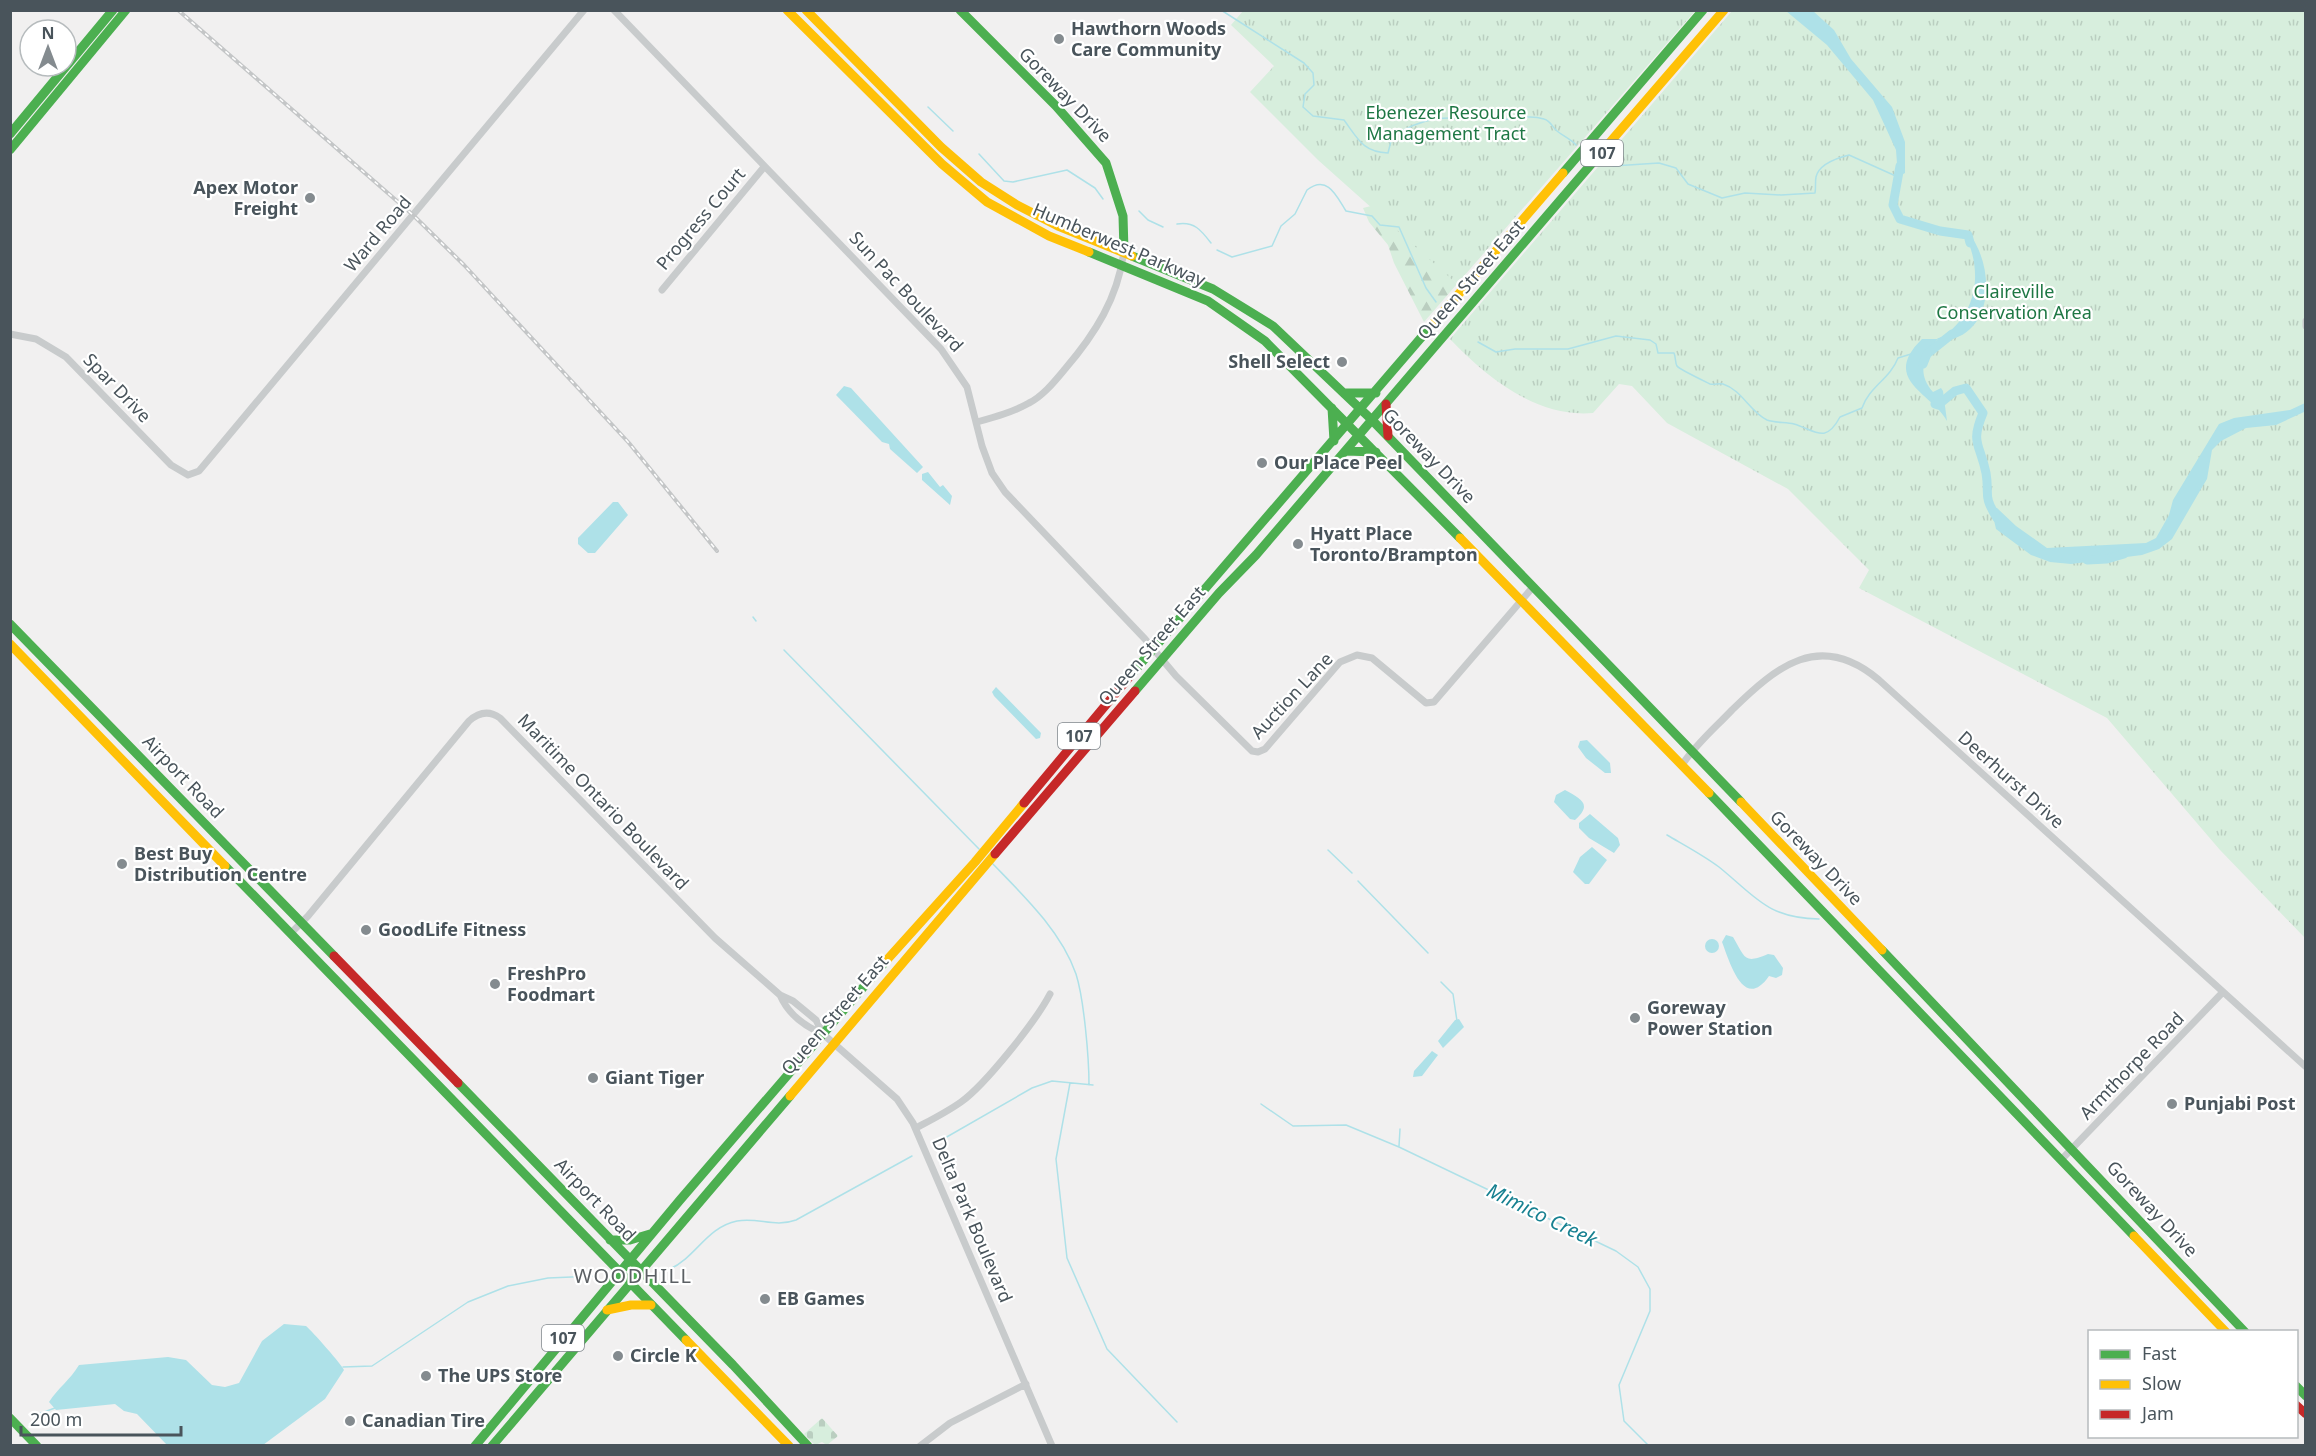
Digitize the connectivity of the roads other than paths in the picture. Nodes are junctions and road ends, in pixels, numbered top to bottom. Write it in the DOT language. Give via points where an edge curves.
graph roads {
  1 [pos="113,10"];
  2 [pos="126,10"];
  3 [pos="584,10"];
  4 [pos="614,10"];
  5 [pos="786,10"];
  6 [pos="806,10"];
  7 [pos="960,10"];
  8 [pos="1702,10"];
  9 [pos="1724,10"];
  10 [pos="10,134"];
  11 [pos="10,150"];
  12 [pos="764,167"];
  13 [pos="1124,251"];
  14 [pos="1122,265"];
  15 [pos="662,290"];
  16 [pos="2306,321"];
  17 [pos="2306,326"];
  18 [pos="10,333"];
  19 [pos="1344,393"];
  20 [pos="1376,393"];
  21 [pos="1386,404"];
  22 [pos="1332,408"];
  23 [pos="1361,410"];
  24 [pos="1372,420"];
  25 [pos="977,422"];
  26 [pos="1349,424"];
  27 [pos="1359,435"];
  28 [pos="1388,436"];
  29 [pos="1334,441"];
  30 [pos="1346,451"];
  31 [pos="1376,452"];
  32 [pos="193,474"];
  33 [pos="1533,587"];
  34 [pos="1522,599"];
  35 [pos="10,624"];
  36 [pos="10,644"];
  37 [pos="1154,649"];
  38 [pos="1162,659"];
  39 [pos="1691,752"];
  40 [pos="1682,765"];
  41 [pos="979,866"];
  42 [pos="301,922"];
  43 [pos="292,932"];
  44 [pos="2223,993"];
  45 [pos="1050,994"];
  46 [pos="823,1034"];
  47 [pos="833,1043"];
  48 [pos="435,1054"];
  49 [pos="421,1066"];
  50 [pos="2306,1067"];
  51 [pos="765,1102"];
  52 [pos="916,1128"];
  53 [pos="758,1131"];
  54 [pos="2072,1149"];
  55 [pos="2062,1159"];
  56 [pos="651,1234"];
  57 [pos="610,1240"];
  58 [pos="629,1259"];
  59 [pos="640,1271"];
  60 [pos="619,1272"];
  61 [pos="630,1284"];
  62 [pos="651,1305"];
  63 [pos="607,1310"];
  64 [pos="2224,1330"];
  65 [pos="2243,1330"];
  66 [pos="1026,1384"];
  67 [pos="10,1418"];
  68 [pos="37,1446"];
  69 [pos="475,1446"];
  70 [pos="492,1446"];
  71 [pos="789,1446"];
  72 [pos="808,1446"];
  73 [pos="920,1446"];
  74 [pos="1052,1446"];
  1 -- 10 [label="main road"];
  2 -- 11 [label="main road"];
  3 -- 32 [label="street, Ward Road" via="262,397"];
  4 -- 12 [label="street, Sun Pac Boulevard"];
  5 -- 14 [label="main road, Humberwest Parkway" via="942,164 987,202 1049,236"];
  6 -- 13 [label="main road, Humberwest Parkway" via="941,147 981,182 1028,211"];
  7 -- 13 [label="main road, Goreway Drive" via="1056,106 1106,164 1123,216"];
  8 -- 20 [label="main road, Queen Street East / 107"];
  9 -- 21 [label="main road, Queen Street East / 107"];
  12 -- 15 [label="street, Progress Court"];
  12 -- 25 [label="street, Sun Pac Boulevard" via="946,355 967,387"];
  13 -- 14 [label="street"];
  13 -- 19 [label="main road, Humberwest Parkway" via="1213,289 1255,314"];
  14 -- 22 [label="main road, Humberwest Parkway" via="1208,302 1240,321"];
  14 -- 25 [label="street" via="1095,332 1053,384 1031,402"];
  16 -- 17 [label="street"];
  18 -- 32 [label="street, Spar Drive" via="36,339 66,357 171,465 181,473"];
  19 -- 20 [label="main road"];
  19 -- 23 [label="main road, Humberwest Parkway"];
  20 -- 23 [label="main road, Queen Street East / 107"];
  21 -- 24 [label="main road, Queen Street East / 107"];
  21 -- 28 [label="main road"];
  22 -- 26 [label="main road, Humberwest Parkway"];
  22 -- 29 [label="main road"];
  23 -- 24 [label="main road, Goreway Drive"];
  23 -- 26 [label="main road, Queen Street East / 107"];
  24 -- 27 [label="main road, Queen Street East / 107"];
  24 -- 28 [label="main road, Goreway Drive"];
  25 -- 37 [label="street, Sun Pac Boulevard" via="992,473 1005,492"];
  26 -- 27 [label="main road, Humberwest Parkway"];
  26 -- 29 [label="main road, Queen Street East / 107"];
  27 -- 30 [label="main road, Queen Street East / 107"];
  27 -- 31 [label="main road, Goreway Drive"];
  28 -- 33 [label="main road, Goreway Drive"];
  29 -- 37 [label="main road, Queen Street East / 107"];
  30 -- 31 [label="main road"];
  30 -- 38 [label="main road, Queen Street East / 107"];
  31 -- 34 [label="main road, Goreway Drive"];
  33 -- 34 [label="street, Auction Lane"];
  33 -- 39 [label="main road, Goreway Drive"];
  34 -- 38 [label="street, Auction Lane" via="1434,702 1426,703 1372,658 1357,656 1340,662 1260,752 1249,749"];
  34 -- 40 [label="main road, Goreway Drive"];
  35 -- 42 [label="main road, Airport Road"];
  36 -- 43 [label="main road, Airport Road"];
  37 -- 38 [label="street, Auction Lane"];
  37 -- 41 [label="main road, Queen Street East / 107" via="1006,825"];
  38 -- 41 [label="main road, Queen Street East / 107" via="1014,833"];
  39 -- 40 [label="street, Deerhurst Drive"];
  39 -- 44 [label="street, Deerhurst Drive" via="1770,673 1812,657 1852,662 1879,680"];
  39 -- 54 [label="main road, Goreway Drive"];
  40 -- 55 [label="main road, Goreway Drive"];
  41 -- 46 [label="main road, Queen Street East / 107"];
  41 -- 47 [label="main road, Queen Street East / 107"];
  42 -- 43 [label="street, Maritime Ontario Boulevard"];
  42 -- 46 [label="street, Maritime Ontario Boulevard" via="469,721 477,714 490,713 500,718 715,938 780,995 785,1007 808,1028"];
  42 -- 48 [label="main road, Airport Road"];
  43 -- 49 [label="main road, Airport Road"];
  44 -- 50 [label="street, Deerhurst Drive"];
  44 -- 54 [label="street, Armthorpe Road"];
  45 -- 52 [label="street" via="983,1082 962,1102"];
  46 -- 47 [label="street, Delta Park Boulevard"];
  46 -- 51 [label="main road, Queen Street East / 107"];
  47 -- 52 [label="street, Delta Park Boulevard" via="897,1098"];
  47 -- 53 [label="main road, Queen Street East / 107"];
  48 -- 49 [label="main road"];
  48 -- 57 [label="main road, Airport Road"];
  49 -- 60 [label="main road, Airport Road"];
  51 -- 53 [label="main road" via="768,1112 757,1125"];
  51 -- 56 [label="main road, Queen Street East / 107"];
  52 -- 66 [label="street, Delta Park Boulevard"];
  53 -- 59 [label="main road, Queen Street East / 107"];
  54 -- 55 [label="street, Armthorpe Road"];
  54 -- 65 [label="main road, Goreway Drive"];
  55 -- 64 [label="main road, Goreway Drive"];
  56 -- 57 [label="main road"];
  56 -- 58 [label="main road, Queen Street East / 107"];
  57 -- 58 [label="main road, Airport Road"];
  58 -- 59 [label="main road, Airport Road"];
  58 -- 60 [label="main road, Queen Street East / 107"];
  59 -- 61 [label="main road, Queen Street East / 107"];
  59 -- 72 [label="main road, Airport Road"];
  60 -- 61 [label="main road, Airport Road"];
  60 -- 69 [label="main road, Queen Street East / 107"];
  61 -- 62 [label="main road, Airport Road"];
  61 -- 63 [label="main road, Queen Street East / 107"];
  62 -- 63 [label="main road"];
  62 -- 71 [label="main road, Airport Road"];
  63 -- 70 [label="main road, Queen Street East / 107"];
  66 -- 73 [label="street" via="950,1423"];
  66 -- 74 [label="street, Delta Park Boulevard"];
  67 -- 68 [label="main road"];
}
